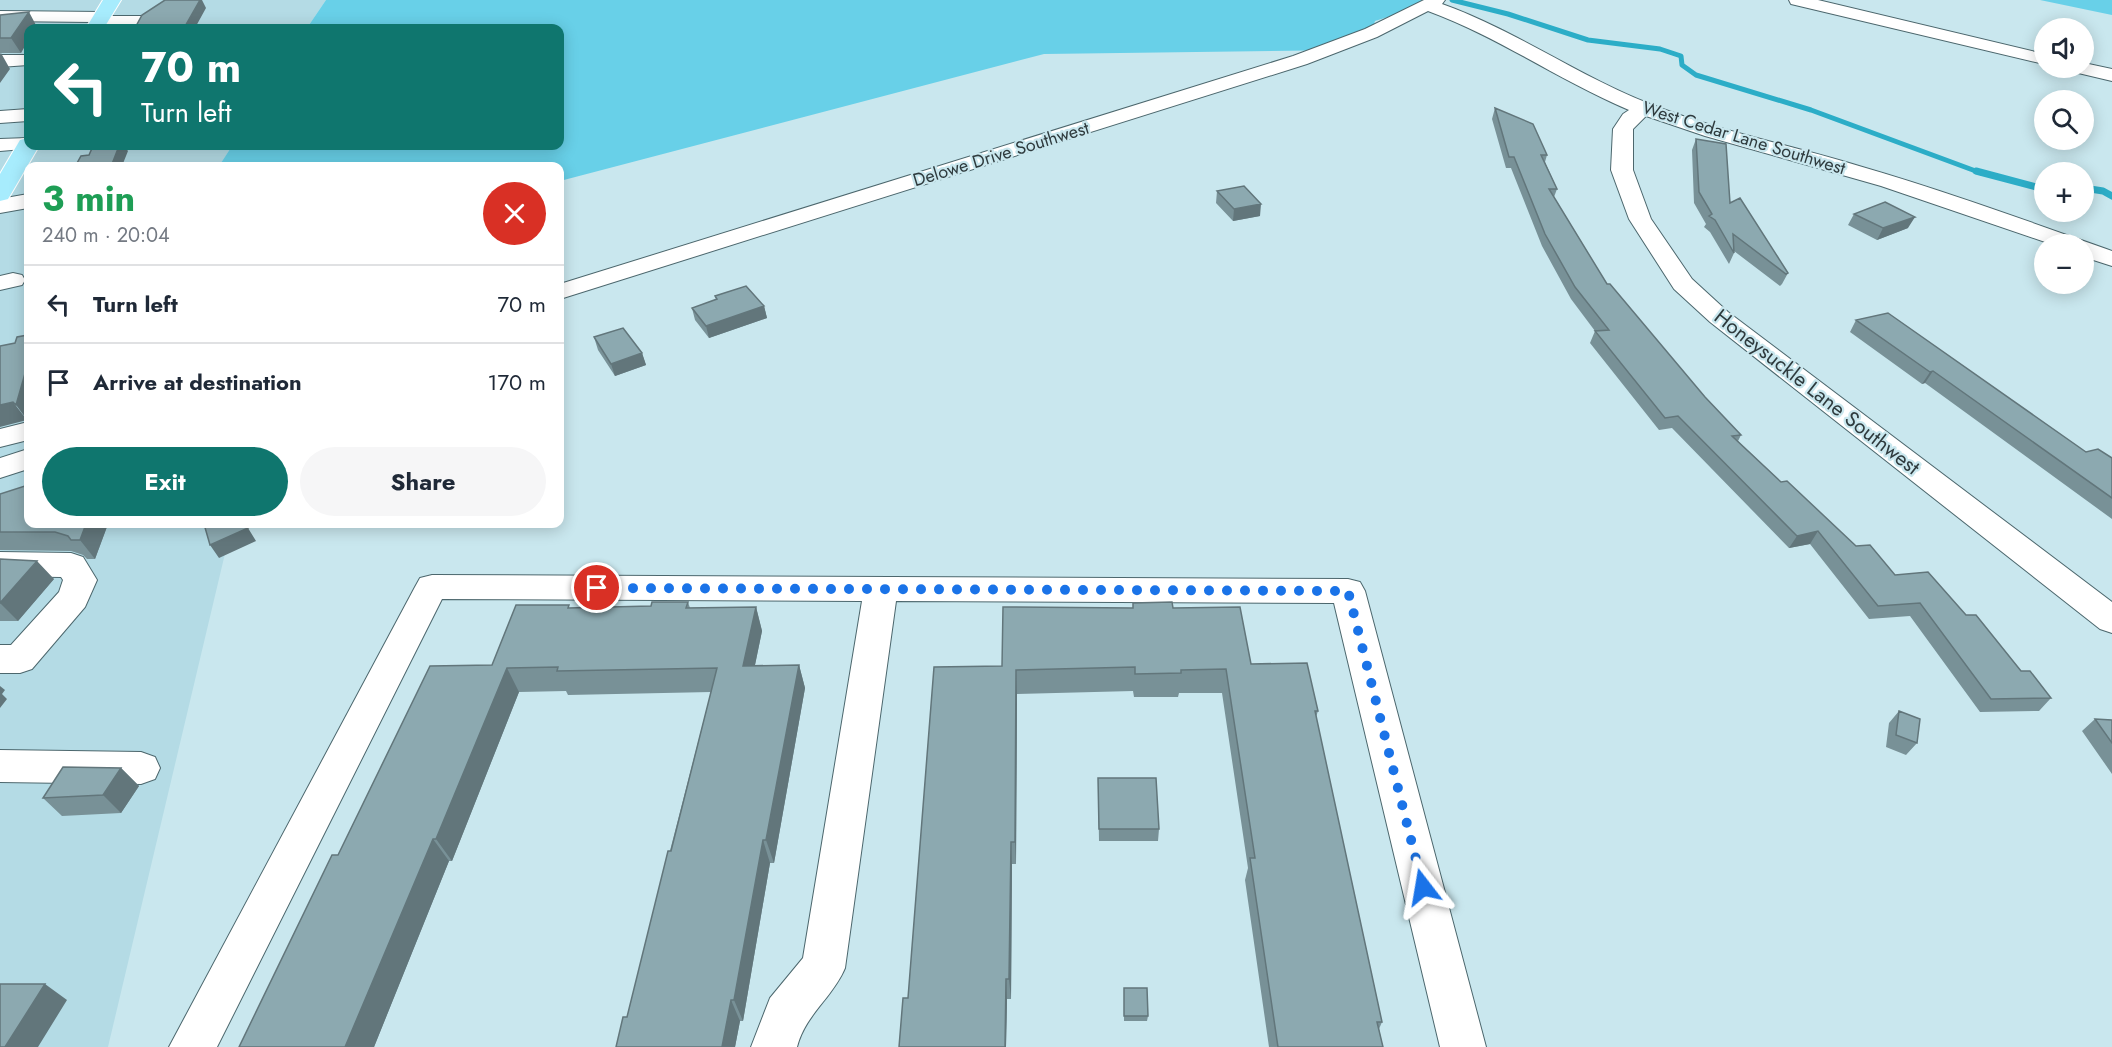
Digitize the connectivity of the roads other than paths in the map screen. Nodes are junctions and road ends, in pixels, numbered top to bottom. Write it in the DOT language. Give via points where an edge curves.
graph roads {
  1 [pos="6,0"];
  2 [pos="61,0"];
  3 [pos="134,0"];
  4 [pos="1797,0"];
  5 [pos="1432,3"];
  6 [pos="104,14"];
  7 [pos="0,16"];
  8 [pos="22,16"];
  9 [pos="140,20"];
  10 [pos="56,22"];
  11 [pos="28,24"];
  12 [pos="63,24"];
  13 [pos="24,25"];
  14 [pos="0,28"];
  15 [pos="2034,57"];
  16 [pos="24,60"];
  17 [pos="0,62"];
  18 [pos="2094,71"];
  19 [pos="2112,75"];
  20 [pos="1643,109"];
  21 [pos="24,115"];
  22 [pos="0,117"];
  23 [pos="24,144"];
  24 [pos="0,145"];
  25 [pos="25,150"];
  26 [pos="0,195"];
  27 [pos="24,200"];
  28 [pos="2043,234"];
  29 [pos="2094,253"];
  30 [pos="2112,259"];
  31 [pos="564,291"];
  32 [pos="24,432"];
  33 [pos="0,438"];
  34 [pos="24,460"];
  35 [pos="0,468"];
  36 [pos="0,564"];
  37 [pos="881,589"];
  38 [pos="2112,620"];
  39 [pos="0,659"];
  40 [pos="0,766"];
  41 [pos="141,768"];
  42 [pos="192,1047"];
  43 [pos="774,1047"];
  44 [pos="1463,1047"];
  1 -- 8 [label="street" via="8,10"];
  2 -- 10 [label="street"];
  3 -- 6 [label="street"];
  4 -- 15 [label="street"];
  5 -- 20 [label="street, West Cedar Lane Southwest"];
  5 -- 31 [label="street, Delowe Drive Southwest" via="1371,33 1300,60"];
  6 -- 9 [label="street"];
  6 -- 10 [label="street"];
  7 -- 8 [label="street"];
  8 -- 10 [label="street"];
  11 -- 12 [label="street"];
  13 -- 14 [label="street"];
  16 -- 17 [label="street"];
  18 -- 19 [label="street"];
  20 -- 28 [label="street, West Cedar Lane Southwest" via="1926,193"];
  20 -- 38 [label="street, Honeysuckle Lane Southwest" via="1623,129 1622,170 1640,219 1683,284 1719,317"];
  21 -- 22 [label="street"];
  23 -- 24 [label="street"];
  25 -- 26 [label="main road"];
  26 -- 27 [label="street"];
  29 -- 30 [label="street"];
  32 -- 33 [label="street"];
  34 -- 35 [label="street"];
  36 -- 39 [label="street" via="70,565 80,580 73,598 20,659"];
  37 -- 42 [label="street" via="432,587"];
  37 -- 43 [label="street" via="823,968 786,1012"];
  37 -- 44 [label="street" via="1348,591"];
  40 -- 41 [label="street"];
}
